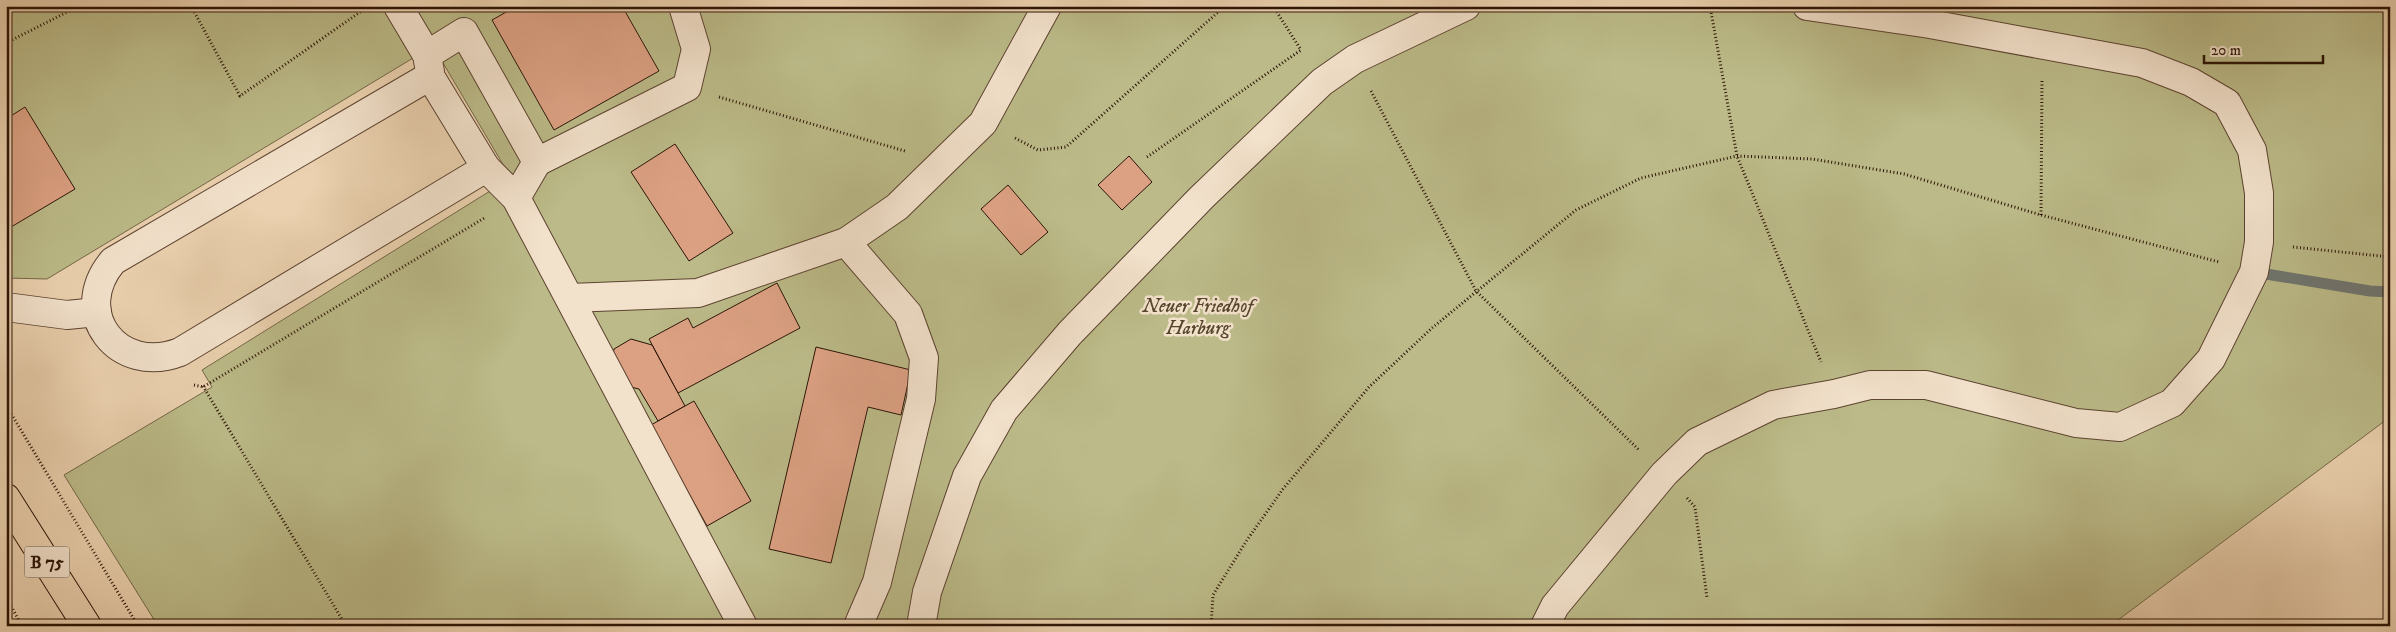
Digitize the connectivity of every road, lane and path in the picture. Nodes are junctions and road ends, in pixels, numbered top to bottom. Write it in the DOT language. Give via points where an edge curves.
graph roads {
  1 [pos="79,6"];
  2 [pos="190,6"];
  3 [pos="368,6"];
  4 [pos="398,6"];
  5 [pos="683,6"];
  6 [pos="1047,6"];
  7 [pos="1226,6"];
  8 [pos="1272,6"];
  9 [pos="1466,6"];
  10 [pos="1710,6"];
  11 [pos="1807,6"];
  12 [pos="6,42"];
  13 [pos="2042,46"];
  14 [pos="1354,59"];
  15 [pos="429,65"];
  16 [pos="687,88"];
  17 [pos="977,130"];
  18 [pos="1737,156"];
  19 [pos="1147,157"];
  20 [pos="537,162"];
  21 [pos="944,162"];
  22 [pos="486,168"];
  23 [pos="516,198"];
  24 [pos="2041,215"];
  25 [pos="484,218"];
  26 [pos="846,242"];
  27 [pos="2309,250"];
  28 [pos="2390,257"];
  29 [pos="2254,272"];
  30 [pos="1476,291"];
  31 [pos="570,298"];
  32 [pos="6,306"];
  33 [pos="97,312"];
  34 [pos="180,352"];
  35 [pos="203,387"];
  36 [pos="1834,394"];
  37 [pos="6,406"];
  38 [pos="1664,474"];
  39 [pos="6,498"];
  40 [pos="1700,536"];
  41 [pos="6,597"];
  42 [pos="1707,598"];
  43 [pos="22,626"];
  44 [pos="87,626"];
  45 [pos="138,626"];
  46 [pos="346,626"];
  47 [pos="743,626"];
  48 [pos="858,626"];
  49 [pos="921,626"];
  50 [pos="1211,626"];
  51 [pos="1545,626"];
  1 -- 12 [label="path"];
  2 -- 3 [label="path" via="240,96"];
  4 -- 15 [label="street"];
  5 -- 16 [label="street" via="696,49"];
  6 -- 17 [label="street"];
  7 -- 17 [label="path" via="1066,147 1038,150"];
  8 -- 19 [label="path" via="1301,50"];
  9 -- 14 [label="street"];
  10 -- 18 [label="path"];
  11 -- 13 [label="street" via="1930,24"];
  13 -- 24 [label="path"];
  13 -- 29 [label="street" via="2142,63 2191,82 2227,103 2252,150 2259,193 2259,242"];
  14 -- 30 [label="path"];
  14 -- 49 [label="street" via="1322,82 1202,197 1070,333 1004,410 967,476 927,592"];
  15 -- 20 [label="street" via="464,32"];
  15 -- 22 [label="street"];
  15 -- 33 [label="street" via="113,261 99,281"];
  16 -- 20 [label="street"];
  16 -- 21 [label="path"];
  17 -- 21 [label="street"];
  18 -- 24 [label="path" via="1812,159 1904,174"];
  18 -- 30 [label="path" via="1641,178 1576,210"];
  18 -- 36 [label="path"];
  20 -- 23 [label="street"];
  21 -- 26 [label="street" via="898,207"];
  22 -- 23 [label="street"];
  22 -- 34 [label="street"];
  23 -- 31 [label="street"];
  24 -- 29 [label="path"];
  25 -- 35 [label="path"];
  26 -- 31 [label="street" via="698,293"];
  26 -- 48 [label="street" via="908,314 924,358 921,399 881,563"];
  27 -- 28 [label="path"];
  29 -- 36 [label="street" via="2212,359 2172,403 2120,427 2076,423 1926,386 1870,385"];
  30 -- 38 [label="path"];
  30 -- 50 [label="path" via="1369,387 1283,489 1212,595"];
  31 -- 47 [label="street"];
  32 -- 33 [label="street" via="67,314"];
  33 -- 34 [label="street" via="100,326 117,346 130,352 161,357"];
  34 -- 35 [label="path"];
  35 -- 46 [label="path"];
  36 -- 38 [label="street" via="1773,405 1697,442"];
  37 -- 45 [label="path"];
  38 -- 51 [label="street" via="1555,606"];
  39 -- 44 [label="main road, B 75"];
  40 -- 42 [label="path"];
  41 -- 43 [label="path"];
}
